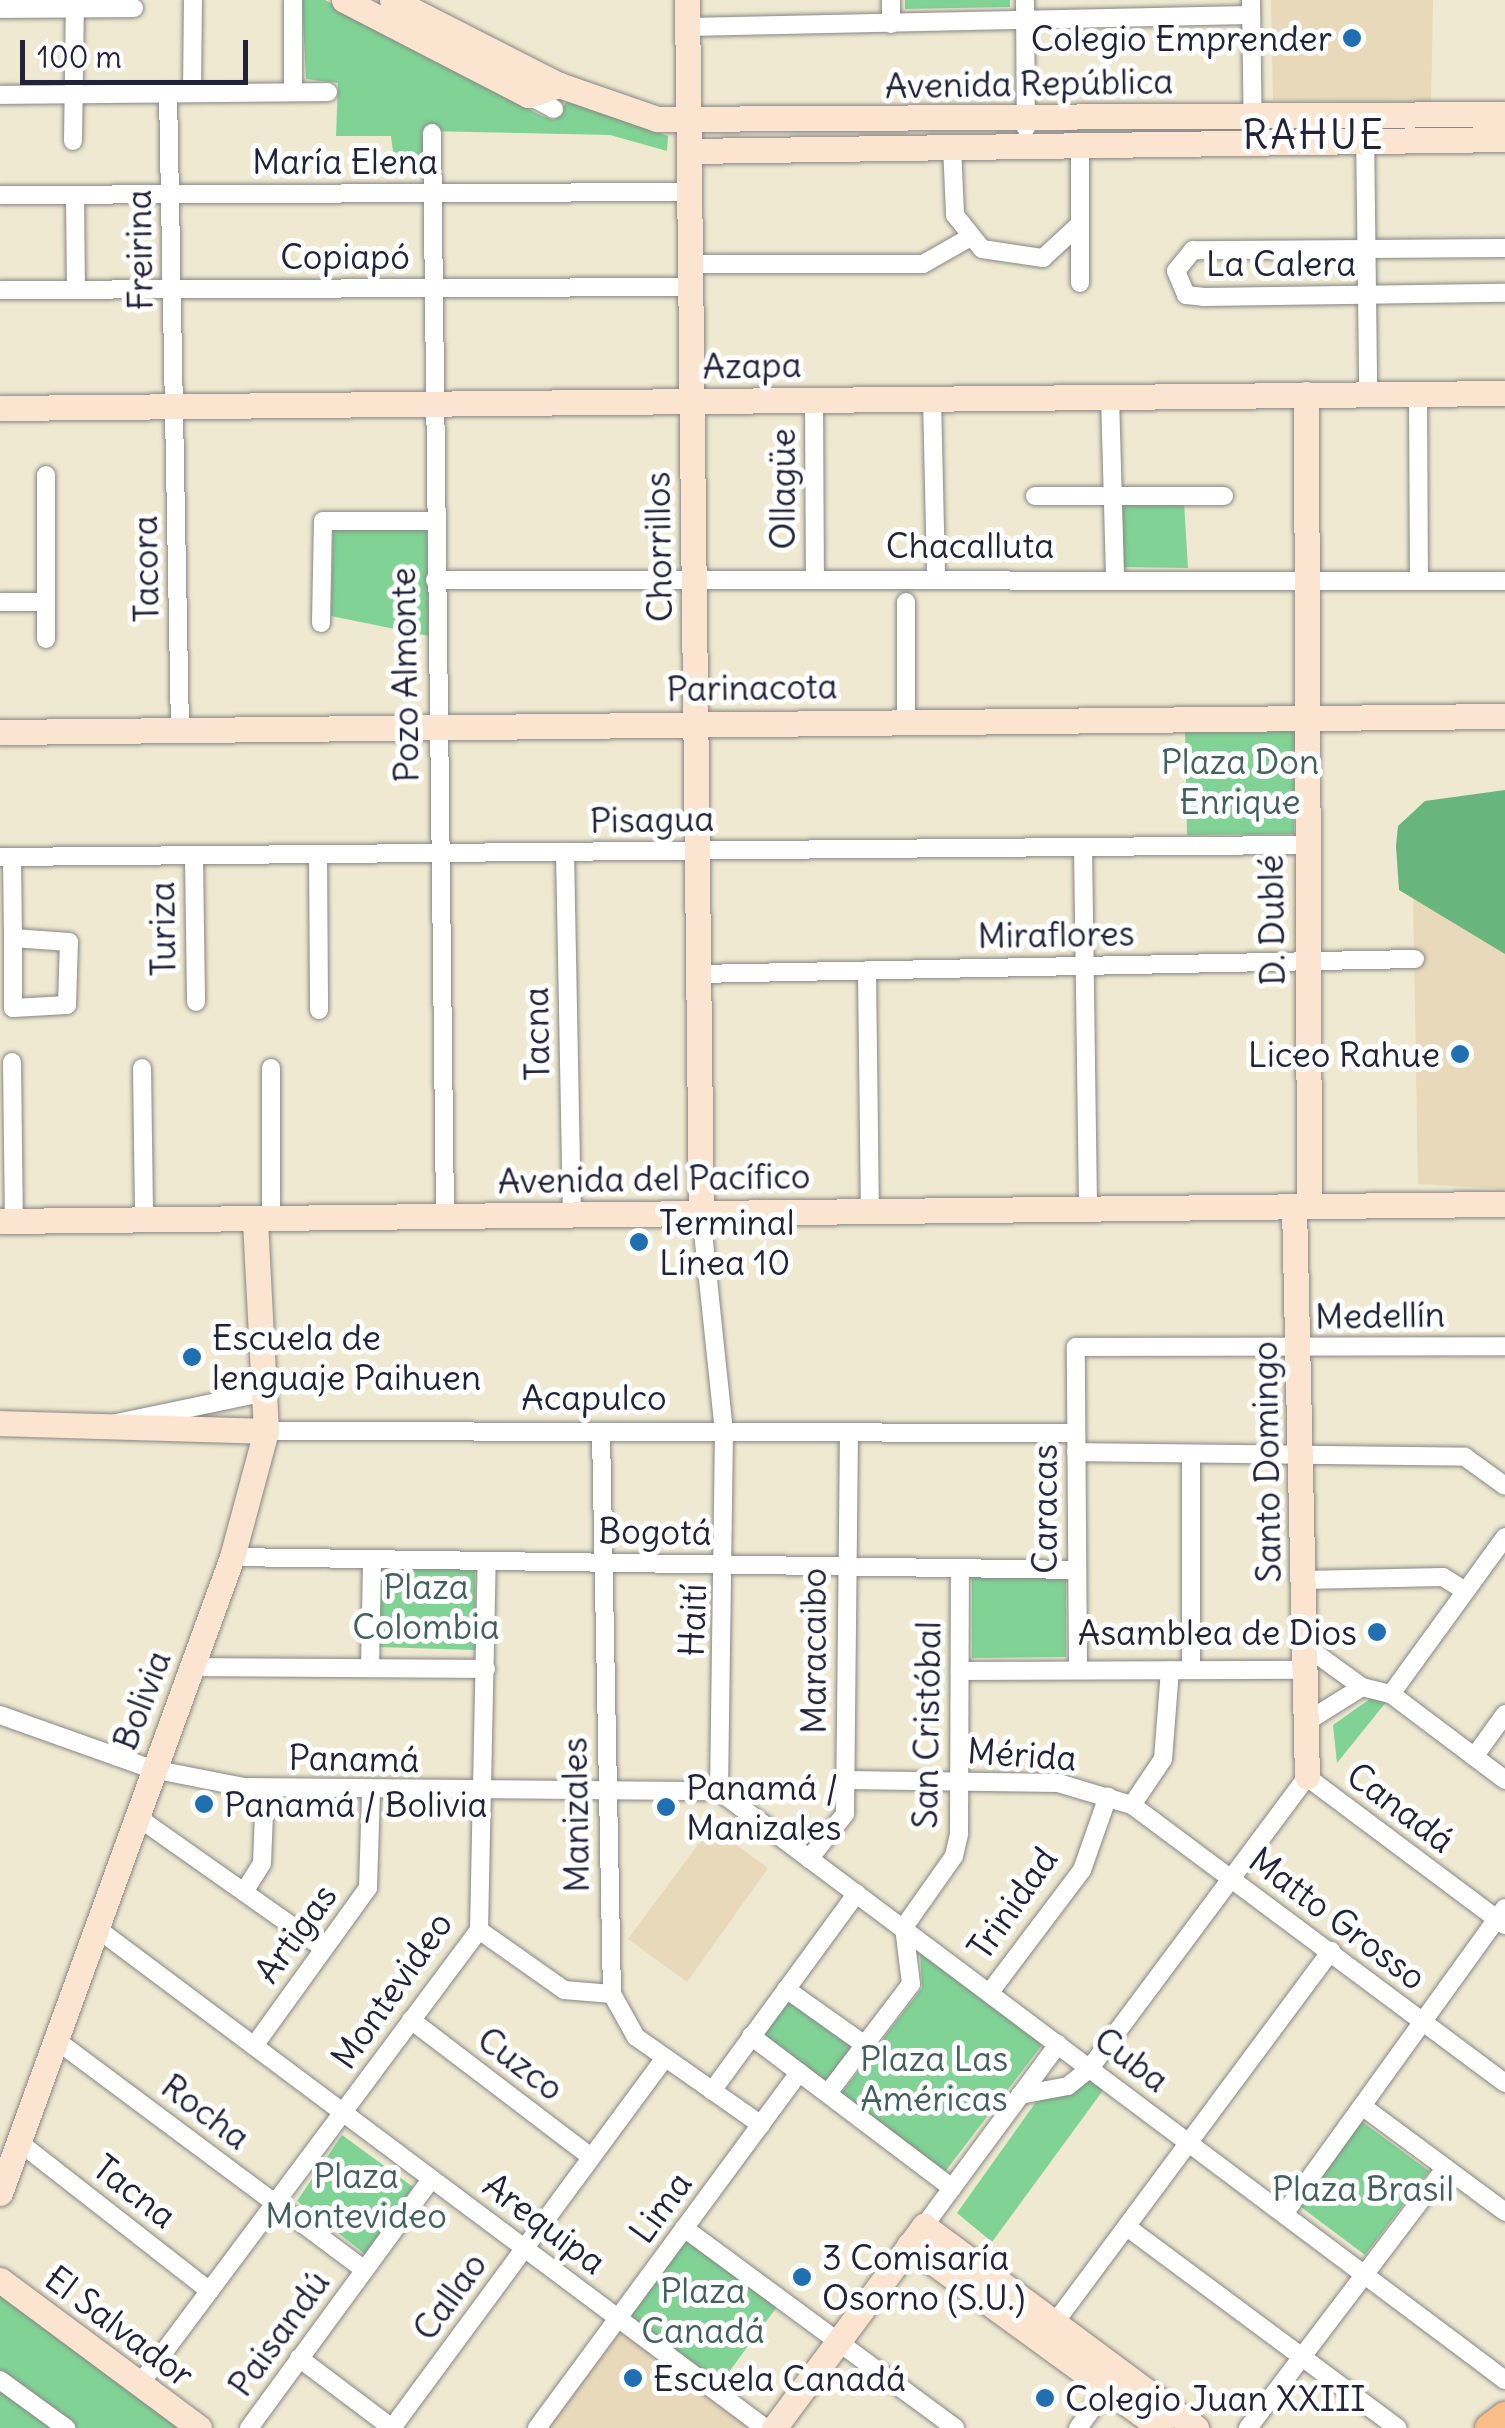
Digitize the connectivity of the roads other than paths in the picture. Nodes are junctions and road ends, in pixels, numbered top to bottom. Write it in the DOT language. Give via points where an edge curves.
graph roads {
  1 [pos="194,0"];
  2 [pos="293,0"];
  3 [pos="344,0"];
  4 [pos="392,0"];
  5 [pos="687,0"];
  6 [pos="891,0"];
  7 [pos="1025,0"];
  8 [pos="75,4"];
  9 [pos="134,8"];
  10 [pos="1251,8"];
  11 [pos="0,9"];
  12 [pos="1025,22"];
  13 [pos="890,24"];
  14 [pos="688,27"];
  15 [pos="456,46"];
  16 [pos="293,92"];
  17 [pos="328,92"];
  18 [pos="168,93"];
  19 [pos="192,93"];
  20 [pos="0,94"];
  21 [pos="74,94"];
  22 [pos="556,97"];
  23 [pos="1364,114"];
  24 [pos="1505,114"];
  25 [pos="1252,116"];
  26 [pos="688,121"];
  27 [pos="1026,132"];
  28 [pos="432,133"];
  29 [pos="1505,139"];
  30 [pos="73,142"];
  31 [pos="1365,142"];
  32 [pos="1080,143"];
  33 [pos="1253,143"];
  34 [pos="952,145"];
  35 [pos="689,150"];
  36 [pos="690,192"];
  37 [pos="433,193"];
  38 [pos="170,194"];
  39 [pos="0,195"];
  40 [pos="75,195"];
  41 [pos="1080,224"];
  42 [pos="967,239"];
  43 [pos="1366,248"];
  44 [pos="1505,248"];
  45 [pos="690,275"];
  46 [pos="1080,283"];
  47 [pos="434,288"];
  48 [pos="173,289"];
  49 [pos="0,290"];
  50 [pos="76,290"];
  51 [pos="1505,294"];
  52 [pos="1367,295"];
  53 [pos="1418,392"];
  54 [pos="1505,392"];
  55 [pos="1368,393"];
  56 [pos="1306,394"];
  57 [pos="1110,396"];
  58 [pos="932,398"];
  59 [pos="814,399"];
  60 [pos="692,400"];
  61 [pos="435,403"];
  62 [pos="174,406"];
  63 [pos="0,408"];
  64 [pos="46,475"];
  65 [pos="1113,495"];
  66 [pos="1035,496"];
  67 [pos="1224,496"];
  68 [pos="434,520"];
  69 [pos="1306,576"];
  70 [pos="1114,577"];
  71 [pos="694,578"];
  72 [pos="815,578"];
  73 [pos="936,578"];
  74 [pos="1419,579"];
  75 [pos="434,580"];
  76 [pos="1505,582"];
  77 [pos="0,602"];
  78 [pos="46,602"];
  79 [pos="906,602"];
  80 [pos="322,623"];
  81 [pos="46,640"];
  82 [pos="1307,714"];
  83 [pos="1505,716"];
  84 [pos="906,720"];
  85 [pos="695,723"];
  86 [pos="437,726"];
  87 [pos="180,730"];
  88 [pos="0,732"];
  89 [pos="1306,846"];
  90 [pos="1083,848"];
  91 [pos="697,851"];
  92 [pos="565,852"];
  93 [pos="439,853"];
  94 [pos="318,854"];
  95 [pos="194,856"];
  96 [pos="6,857"];
  97 [pos="13,938"];
  98 [pos="1415,959"];
  99 [pos="1307,961"];
  100 [pos="1086,966"];
  101 [pos="867,970"];
  102 [pos="698,974"];
  103 [pos="196,1002"];
  104 [pos="319,1010"];
  105 [pos="12,1062"];
  106 [pos="142,1068"];
  107 [pos="271,1068"];
  108 [pos="1505,1204"];
  109 [pos="1301,1206"];
  110 [pos="1088,1208"];
  111 [pos="870,1211"];
  112 [pos="701,1212"];
  113 [pos="572,1214"];
  114 [pos="446,1216"];
  115 [pos="263,1218"];
  116 [pos="144,1219"];
  117 [pos="7,1220"];
  118 [pos="1505,1346"];
  119 [pos="1076,1347"];
  120 [pos="1300,1350"];
  121 [pos="266,1392"];
  122 [pos="0,1423"];
  123 [pos="112,1425"];
  124 [pos="266,1431"];
  125 [pos="601,1432"];
  126 [pos="724,1432"];
  127 [pos="849,1432"];
  128 [pos="1076,1433"];
  129 [pos="1076,1452"];
  130 [pos="1190,1454"];
  131 [pos="1301,1456"];
  132 [pos="1505,1486"];
  133 [pos="1505,1536"];
  134 [pos="232,1557"];
  135 [pos="372,1559"];
  136 [pos="487,1561"];
  137 [pos="602,1563"];
  138 [pos="727,1565"];
  139 [pos="846,1566"];
  140 [pos="960,1568"];
  141 [pos="1078,1570"];
  142 [pos="1302,1580"];
  143 [pos="1465,1591"];
  144 [pos="1304,1657"];
  145 [pos="192,1667"];
  146 [pos="370,1668"];
  147 [pos="486,1669"];
  148 [pos="960,1670"];
  149 [pos="1078,1670"];
  150 [pos="1170,1670"];
  151 [pos="1190,1670"];
  152 [pos="1362,1687"];
  153 [pos="1391,1694"];
  154 [pos="1505,1714"];
  155 [pos="0,1715"];
  156 [pos="1306,1722"];
  157 [pos="1474,1756"];
  158 [pos="152,1769"];
  159 [pos="1306,1777"];
  160 [pos="845,1780"];
  161 [pos="1505,1780"];
  162 [pos="960,1782"];
  163 [pos="265,1789"];
  164 [pos="606,1790"];
  165 [pos="719,1791"];
  166 [pos="371,1792"];
  167 [pos="483,1792"];
  168 [pos="1108,1796"];
  169 [pos="1132,1805"];
  170 [pos="136,1816"];
  171 [pos="810,1859"];
  172 [pos="1232,1879"];
  173 [pos="244,1892"];
  174 [pos="857,1893"];
  175 [pos="1502,1918"];
  176 [pos="95,1928"];
  177 [pos="904,1928"];
  178 [pos="480,1930"];
  179 [pos="323,1948"];
  180 [pos="1330,1952"];
  181 [pos="786,1988"];
  182 [pos="990,1992"];
  183 [pos="612,1994"];
  184 [pos="411,2020"];
  185 [pos="1423,2022"];
  186 [pos="751,2036"];
  187 [pos="56,2040"];
  188 [pos="865,2044"];
  189 [pos="1058,2044"];
  190 [pos="254,2046"];
  191 [pos="665,2058"];
  192 [pos="1090,2068"];
  193 [pos="799,2072"];
  194 [pos="1505,2083"];
  195 [pos="712,2091"];
  196 [pos="828,2093"];
  197 [pos="1020,2096"];
  198 [pos="1362,2106"];
  199 [pos="343,2113"];
  200 [pos="761,2125"];
  201 [pos="19,2142"];
  202 [pos="1190,2143"];
  203 [pos="591,2158"];
  204 [pos="1445,2168"];
  205 [pos="432,2179"];
  206 [pos="952,2188"];
  207 [pos="0,2193"];
  208 [pos="276,2204"];
  209 [pos="1505,2212"];
  210 [pos="1284,2214"];
  211 [pos="1126,2227"];
  212 [pos="684,2228"];
  213 [pos="917,2236"];
  214 [pos="524,2248"];
  215 [pos="365,2270"];
  216 [pos="1364,2274"];
  217 [pos="0,2280"];
  218 [pos="210,2291"];
  219 [pos="619,2318"];
  220 [pos="1048,2331"];
  221 [pos="838,2342"];
  222 [pos="1302,2357"];
  223 [pos="299,2358"];
  224 [pos="0,2380"];
  225 [pos="1505,2380"];
  226 [pos="140,2384"];
  227 [pos="1107,2388"];
  228 [pos="1505,2416"];
  229 [pos="66,2428"];
  230 [pos="199,2428"];
  231 [pos="249,2428"];
  232 [pos="392,2428"];
  233 [pos="537,2428"];
  234 [pos="765,2428"];
  235 [pos="774,2428"];
  236 [pos="956,2428"];
  237 [pos="1078,2428"];
  238 [pos="1161,2428"];
  239 [pos="1196,2428"];
  240 [pos="1248,2428"];
  241 [pos="1398,2428"];
  242 [pos="1489,2428"];
  1 -- 19 [label="street"];
  2 -- 16 [label="street"];
  3 -- 15 [label="street, Avenida República"];
  4 -- 15 [label="street, Avenida República"];
  5 -- 14 [label="street, Chorrillos"];
  6 -- 13 [label="street"];
  7 -- 12 [label="street"];
  8 -- 9 [label="street"];
  8 -- 11 [label="street"];
  8 -- 21 [label="street"];
  10 -- 12 [label="street"];
  10 -- 25 [label="street"];
  12 -- 13 [label="street"];
  12 -- 27 [label="street"];
  13 -- 14 [label="street"];
  14 -- 26 [label="street, Chorrillos"];
  15 -- 22 [label="street, Avenida República"];
  15 -- 22 [label="street, Avenida República" via="524,93"];
  16 -- 17 [label="street"];
  16 -- 19 [label="street"];
  18 -- 19 [label="street"];
  18 -- 21 [label="street"];
  18 -- 38 [label="street, Freirina"];
  20 -- 21 [label="street"];
  21 -- 30 [label="street"];
  22 -- 26 [label="street, Avenida República"];
  23 -- 24 [label="street, Avenida República"];
  23 -- 25 [label="street, Avenida República"];
  23 -- 31 [label="street"];
  25 -- 27 [label="street, Avenida República"];
  25 -- 33 [label="street"];
  26 -- 27 [label="street, Avenida República"];
  26 -- 35 [label="street, Chorrillos"];
  27 -- 32 [label="street, Avenida República"];
  27 -- 34 [label="street, Avenida República"];
  28 -- 37 [label="street, Pozo Almonte"];
  29 -- 31 [label="street, Avenida República"];
  31 -- 33 [label="street, Avenida República"];
  31 -- 43 [label="street"];
  32 -- 33 [label="street, Avenida República"];
  32 -- 41 [label="street"];
  34 -- 35 [label="street, Avenida República"];
  34 -- 42 [label="street" via="951,196"];
  35 -- 36 [label="street, Chorrillos"];
  36 -- 37 [label="street, María Elena"];
  36 -- 45 [label="street, Chorrillos"];
  37 -- 38 [label="street, María Elena"];
  37 -- 47 [label="street, Pozo Almonte"];
  38 -- 40 [label="street, María Elena"];
  38 -- 48 [label="street, Freirina"];
  39 -- 40 [label="street, María Elena"];
  40 -- 50 [label="street, Freirina"];
  41 -- 42 [label="street" via="1043,258 1000,258"];
  41 -- 46 [label="street"];
  42 -- 45 [label="street, Copiapó" via="923,264"];
  43 -- 44 [label="street, La Calera"];
  43 -- 52 [label="street"];
  43 -- 52 [label="street, La Calera" via="1192,250 1176,271 1186,295"];
  45 -- 47 [label="street, Copiapó"];
  45 -- 60 [label="street, Chorrillos"];
  47 -- 48 [label="street, Copiapó"];
  47 -- 61 [label="street, Pozo Almonte"];
  48 -- 50 [label="street, Copiapó"];
  48 -- 62 [label="street, Freirina"];
  49 -- 50 [label="street, Copiapó"];
  51 -- 52 [label="street, La Calera"];
  52 -- 55 [label="street"];
  53 -- 54 [label="street, Azapa"];
  53 -- 55 [label="street, Azapa"];
  53 -- 74 [label="street"];
  55 -- 56 [label="street, Azapa"];
  56 -- 57 [label="street, Azapa"];
  56 -- 69 [label="street, D. Dublé"];
  57 -- 58 [label="street, Azapa"];
  57 -- 65 [label="street"];
  58 -- 59 [label="street, Azapa"];
  58 -- 73 [label="street"];
  59 -- 60 [label="street, Azapa"];
  59 -- 72 [label="street, Ollagüe"];
  60 -- 61 [label="street, Azapa"];
  60 -- 71 [label="street, Chorrillos"];
  61 -- 62 [label="street, Azapa"];
  61 -- 68 [label="street, Pozo Almonte"];
  62 -- 63 [label="street, Azapa"];
  62 -- 87 [label="street, Tacora"];
  64 -- 78 [label="street"];
  65 -- 66 [label="street"];
  65 -- 67 [label="street"];
  65 -- 70 [label="street"];
  68 -- 75 [label="street, Pozo Almonte"];
  68 -- 80 [label="street" via="322,521"];
  69 -- 70 [label="street, Chacalluta"];
  69 -- 74 [label="street, Chacalluta"];
  69 -- 82 [label="street, D. Dublé"];
  70 -- 73 [label="street, Chacalluta"];
  71 -- 72 [label="street, Chacalluta"];
  71 -- 75 [label="street, Chacalluta"];
  71 -- 85 [label="street, Chorrillos"];
  72 -- 73 [label="street, Chacalluta"];
  74 -- 76 [label="street, Chacalluta"];
  75 -- 86 [label="street, Pozo Almonte"];
  77 -- 78 [label="street"];
  78 -- 81 [label="street"];
  79 -- 84 [label="street"];
  82 -- 83 [label="street, Parinacota"];
  82 -- 84 [label="street, Parinacota"];
  82 -- 89 [label="street, D. Dublé"];
  84 -- 85 [label="street, Parinacota"];
  85 -- 86 [label="street, Parinacota"];
  85 -- 91 [label="street, Chorrillos"];
  86 -- 87 [label="street, Parinacota"];
  86 -- 93 [label="street, Pozo Almonte"];
  87 -- 88 [label="street, Parinacota"];
  89 -- 90 [label="street, Pisagua"];
  89 -- 99 [label="street, D. Dublé"];
  90 -- 91 [label="street, Pisagua"];
  90 -- 100 [label="street"];
  91 -- 92 [label="street, Pisagua"];
  91 -- 102 [label="street, Chorrillos"];
  92 -- 93 [label="street, Pisagua"];
  92 -- 113 [label="street, Tacna"];
  93 -- 94 [label="street, Pisagua"];
  93 -- 114 [label="street, Pozo Almonte"];
  94 -- 95 [label="street, Pisagua"];
  94 -- 104 [label="street"];
  95 -- 96 [label="street, Pisagua"];
  95 -- 103 [label="street, Turiza"];
  96 -- 97 [label="street"];
  97 -- 97 [label="street" via="69,942 67,1004 13,1008"];
  98 -- 99 [label="street, Miraflores"];
  99 -- 100 [label="street, Miraflores"];
  99 -- 109 [label="street, D. Dublé"];
  100 -- 101 [label="street, Miraflores"];
  100 -- 110 [label="street"];
  101 -- 102 [label="street, Miraflores"];
  101 -- 111 [label="street"];
  102 -- 112 [label="street, Chorrillos"];
  105 -- 117 [label="street"];
  106 -- 116 [label="street"];
  107 -- 115 [label="street"];
  108 -- 109 [label="street, Avenida del Pacífico"];
  109 -- 110 [label="street, Avenida del Pacífico"];
  109 -- 120 [label="street, Santo Domingo"];
  110 -- 111 [label="street, Avenida del Pacífico"];
  111 -- 112 [label="street, Avenida del Pacífico"];
  112 -- 113 [label="street, Avenida del Pacífico"];
  112 -- 126 [label="street, Haití"];
  113 -- 114 [label="street, Avenida del Pacífico"];
  114 -- 115 [label="street, Avenida del Pacífico"];
  115 -- 116 [label="street, Avenida del Pacífico"];
  115 -- 121 [label="street, Bolivia"];
  116 -- 117 [label="street, Avenida del Pacífico"];
  118 -- 120 [label="street, Medellín"];
  119 -- 120 [label="street, Medellín"];
  119 -- 128 [label="street, Caracas"];
  120 -- 131 [label="street, Santo Domingo"];
  121 -- 123 [label="street, Acapulco"];
  121 -- 124 [label="street, Bolivia"];
  122 -- 123 [label="street, Acapulco"];
  123 -- 124 [label="street, Acapulco"];
  124 -- 125 [label="street, Acapulco"];
  124 -- 134 [label="street, Bolivia"];
  125 -- 126 [label="street, Acapulco"];
  125 -- 137 [label="street, Manizales"];
  126 -- 127 [label="street, Acapulco"];
  126 -- 138 [label="street, Haití"];
  127 -- 128 [label="street, Acapulco"];
  127 -- 139 [label="street, Maracaibo"];
  128 -- 129 [label="street, Caracas"];
  129 -- 130 [label="street"];
  129 -- 141 [label="street, Caracas"];
  130 -- 131 [label="street"];
  130 -- 151 [label="street"];
  131 -- 132 [label="street" via="1465,1457"];
  131 -- 142 [label="street, Santo Domingo"];
  133 -- 143 [label="street"];
  134 -- 135 [label="street, Bogotá"];
  134 -- 145 [label="street, Bolivia"];
  135 -- 136 [label="street, Bogotá"];
  135 -- 146 [label="street"];
  136 -- 137 [label="street, Bogotá"];
  136 -- 147 [label="street, Montevideo"];
  137 -- 138 [label="street, Bogotá"];
  137 -- 164 [label="street, Manizales"];
  138 -- 139 [label="street, Bogotá"];
  138 -- 165 [label="street, Haití"];
  139 -- 140 [label="street, Bogotá"];
  139 -- 160 [label="street, Maracaibo"];
  140 -- 141 [label="street, Bogotá"];
  140 -- 148 [label="street, San Cristóbal"];
  141 -- 149 [label="street, Caracas"];
  142 -- 143 [label="street" via="1443,1577"];
  142 -- 144 [label="street, Santo Domingo"];
  143 -- 153 [label="street"];
  144 -- 151 [label="street"];
  144 -- 152 [label="street"];
  144 -- 156 [label="street, Santo Domingo"];
  145 -- 146 [label="street"];
  145 -- 158 [label="street, Bolivia"];
  146 -- 147 [label="street"];
  147 -- 167 [label="street, Montevideo"];
  148 -- 149 [label="street"];
  148 -- 162 [label="street, San Cristóbal"];
  149 -- 150 [label="street"];
  150 -- 151 [label="street"];
  150 -- 169 [label="street" via="1163,1758"];
  152 -- 153 [label="street"];
  152 -- 156 [label="street"];
  153 -- 157 [label="street"];
  154 -- 157 [label="street"];
  155 -- 158 [label="street, Panamá"];
  156 -- 159 [label="street, Santo Domingo"];
  157 -- 161 [label="street"];
  158 -- 163 [label="street, Panamá"];
  158 -- 170 [label="street, Bolivia"];
  159 -- 172 [label="street"];
  159 -- 175 [label="street, Canadá"];
  160 -- 162 [label="street, Mérida"];
  160 -- 171 [label="street, Maracaibo" via="845,1814"];
  162 -- 168 [label="street, Mérida" via="1058,1783"];
  162 -- 177 [label="street, San Cristóbal" via="954,1856"];
  163 -- 166 [label="street, Panamá"];
  163 -- 173 [label="street" via="262,1863"];
  164 -- 165 [label="street, Panamá"];
  164 -- 167 [label="street, Panamá"];
  164 -- 183 [label="street, Manizales"];
  165 -- 171 [label="street, Cuba"];
  166 -- 167 [label="street, Panamá"];
  166 -- 179 [label="street, Artigas" via="368,1888"];
  167 -- 178 [label="street, Montevideo"];
  168 -- 169 [label="street, Mérida"];
  168 -- 182 [label="street, Trinidad" via="1082,1870"];
  169 -- 172 [label="street, Matto Grosso"];
  170 -- 173 [label="street"];
  170 -- 176 [label="street, Bolivia"];
  171 -- 174 [label="street, Cuba"];
  172 -- 180 [label="street, Matto Grosso"];
  172 -- 192 [label="street"];
  173 -- 179 [label="street"];
  174 -- 177 [label="street, Cuba"];
  174 -- 181 [label="street"];
  175 -- 185 [label="street"];
  176 -- 187 [label="street, Bolivia"];
  176 -- 190 [label="street, Arequipa"];
  177 -- 182 [label="street, Cuba"];
  177 -- 188 [label="street, Trinidad" via="911,1984"];
  178 -- 183 [label="street" via="564,1990"];
  178 -- 184 [label="street, Montevideo"];
  179 -- 190 [label="street, Artigas"];
  180 -- 185 [label="street, Matto Grosso"];
  180 -- 202 [label="street"];
  181 -- 186 [label="street"];
  181 -- 188 [label="street"];
  182 -- 189 [label="street, Cuba"];
  183 -- 191 [label="street, Manizales" via="628,2029"];
  184 -- 199 [label="street, Montevideo"];
  184 -- 203 [label="street, Cuzco"];
  185 -- 194 [label="street, Matto Grosso"];
  185 -- 198 [label="street"];
  186 -- 193 [label="street"];
  186 -- 195 [label="street"];
  187 -- 201 [label="street, Bolivia"];
  187 -- 208 [label="street, Rocha"];
  188 -- 196 [label="street, Trinidad"];
  189 -- 192 [label="street, Cuba"];
  189 -- 197 [label="street"];
  190 -- 199 [label="street, Arequipa"];
  191 -- 195 [label="street, Manizales"];
  191 -- 203 [label="street, Callao"];
  192 -- 197 [label="street" via="1068,2086"];
  192 -- 202 [label="street, Cuba"];
  193 -- 196 [label="street"];
  193 -- 200 [label="street, Lima"];
  195 -- 200 [label="street, Manizales"];
  196 -- 206 [label="street"];
  197 -- 206 [label="street"];
  198 -- 204 [label="street"];
  198 -- 210 [label="street"];
  199 -- 205 [label="street, Arequipa"];
  199 -- 208 [label="street, Montevideo"];
  200 -- 212 [label="street, Lima"];
  201 -- 207 [label="street, Bolivia"];
  201 -- 218 [label="street, Tacna"];
  202 -- 210 [label="street, Cuba"];
  202 -- 211 [label="street"];
  203 -- 214 [label="street, Callao"];
  204 -- 209 [label="street"];
  204 -- 216 [label="street"];
  205 -- 214 [label="street, Arequipa"];
  205 -- 215 [label="street, Paisandú"];
  206 -- 213 [label="street"];
  208 -- 215 [label="street, Rocha"];
  208 -- 218 [label="street, Montevideo"];
  210 -- 216 [label="street, Cuba"];
  211 -- 220 [label="street"];
  211 -- 222 [label="street"];
  212 -- 219 [label="street, Lima"];
  212 -- 221 [label="street"];
  213 -- 220 [label="street"];
  213 -- 221 [label="street"];
  214 -- 219 [label="street, Arequipa"];
  214 -- 232 [label="street, Callao"];
  215 -- 223 [label="street, Paisandú"];
  216 -- 222 [label="street"];
  216 -- 225 [label="street, Cuba"];
  217 -- 226 [label="street, El Salvador"];
  218 -- 226 [label="street, Montevideo"];
  219 -- 233 [label="street, Lima"];
  219 -- 234 [label="street, Arequipa"];
  220 -- 227 [label="street"];
  220 -- 239 [label="street"];
  221 -- 235 [label="street"];
  221 -- 236 [label="street"];
  222 -- 240 [label="street"];
  222 -- 241 [label="street"];
  223 -- 231 [label="street, Paisandú"];
  223 -- 232 [label="street"];
  224 -- 229 [label="street"];
  226 -- 230 [label="street, El Salvador"];
  227 -- 237 [label="street"];
  227 -- 238 [label="street"];
  228 -- 242 [label="main road"];
}
